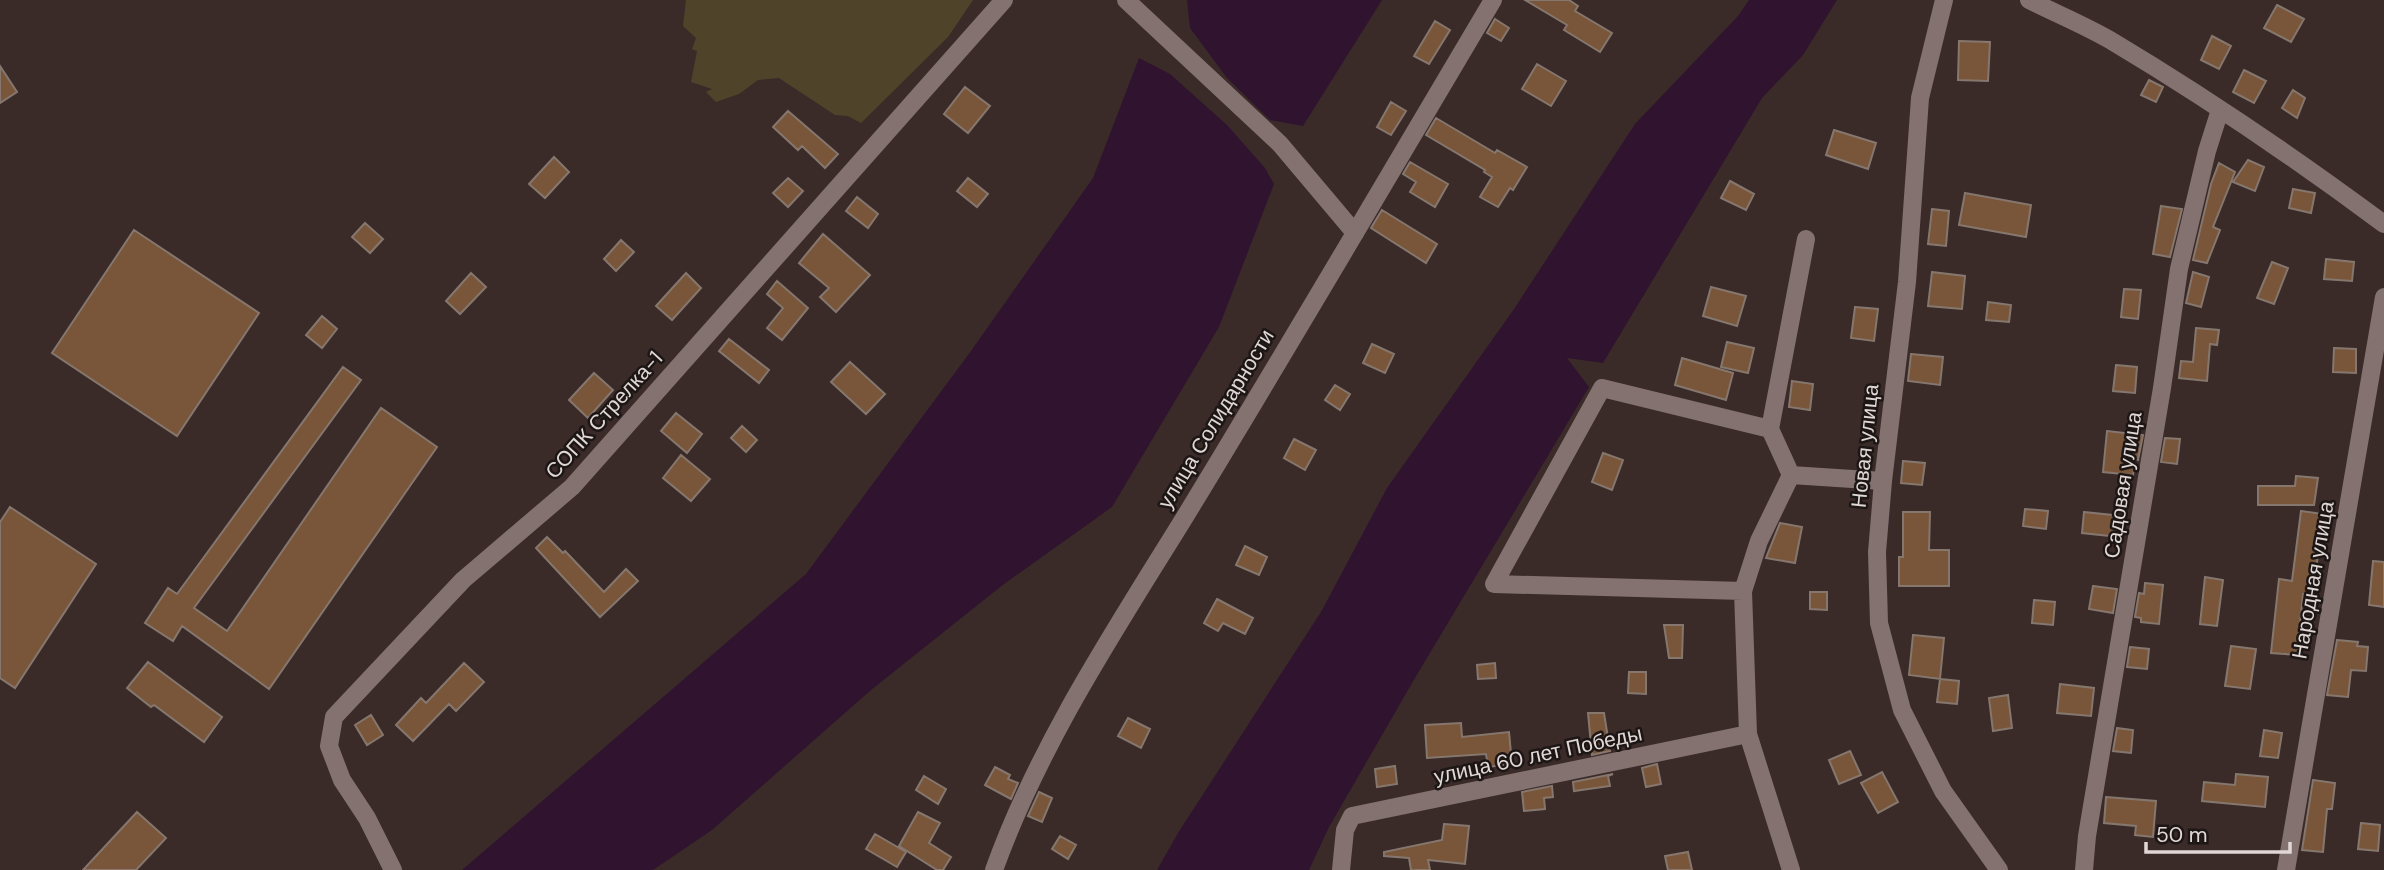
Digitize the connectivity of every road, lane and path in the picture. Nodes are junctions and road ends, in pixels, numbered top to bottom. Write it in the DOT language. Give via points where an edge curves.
graph roads {
  1 [pos="1004,0"];
  2 [pos="1126,0"];
  3 [pos="1493,0"];
  4 [pos="1944,0"];
  5 [pos="2029,0"];
  6 [pos="2220,110"];
  7 [pos="2384,223"];
  8 [pos="1355,233"];
  9 [pos="1806,239"];
  10 [pos="2384,297"];
  11 [pos="1770,429"];
  12 [pos="1791,475"];
  13 [pos="1883,481"];
  14 [pos="1743,591"];
  15 [pos="1748,734"];
  16 [pos="393,870"];
  17 [pos="994,870"];
  18 [pos="1341,870"];
  19 [pos="1791,870"];
  20 [pos="1999,870"];
  21 [pos="2084,870"];
  22 [pos="2286,870"];
  1 -- 16 [label="street, СОПК Стрелка-1" via="572,487 463,580 334,717 329,746 342,780"];
  2 -- 8 [label="street" via="1280,144"];
  3 -- 8 [label="street, улица Солидарности"];
  4 -- 13 [label="street, Новая улица" via="1920,99 1907,282"];
  5 -- 6 [label="street" via="2107,39"];
  6 -- 7 [label="street"];
  6 -- 21 [label="street, Садовая улица" via="2179,269"];
  8 -- 17 [label="street, улица Солидарности" via="1084,679 1031,783"];
  9 -- 11 [label="street"];
  10 -- 22 [label="street, Народная улица"];
  11 -- 12 [label="street"];
  11 -- 14 [label="street" via="1602,388 1494,584"];
  12 -- 13 [label="street"];
  12 -- 14 [label="street" via="1759,541"];
  13 -- 20 [label="street, Новая улица" via="1877,552 1880,623 1902,710 1942,791"];
  14 -- 15 [label="street"];
  15 -- 18 [label="street, улица 60 лет Победы" via="1352,816 1345,830"];
  15 -- 19 [label="street"];
}
